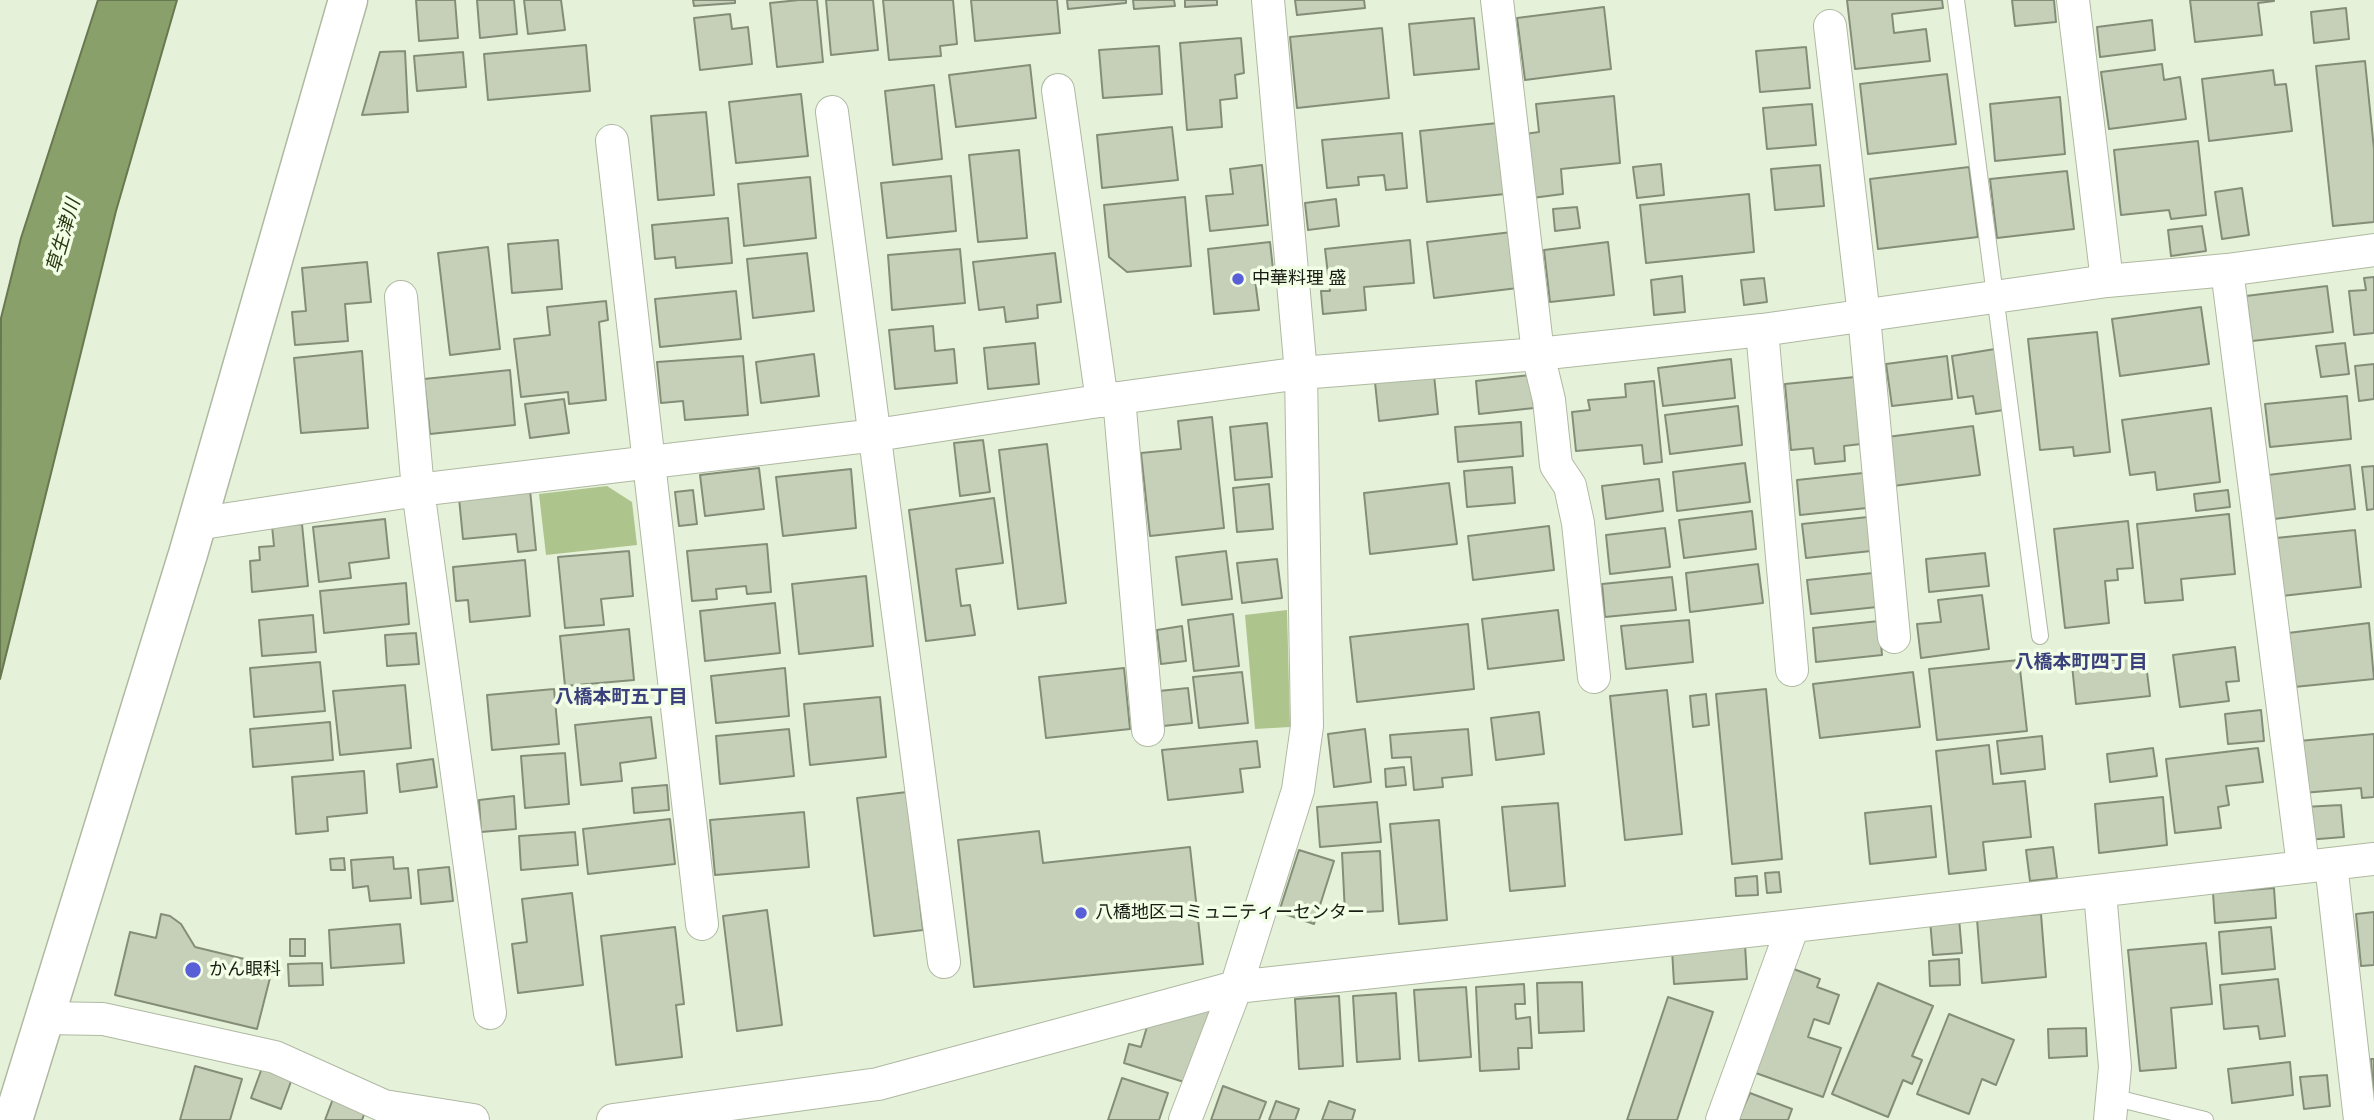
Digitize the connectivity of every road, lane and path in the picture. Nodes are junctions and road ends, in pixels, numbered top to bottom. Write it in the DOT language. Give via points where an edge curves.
graph roads {
  1 [pos="348,0"];
  2 [pos="1268,0"];
  3 [pos="1497,0"];
  4 [pos="1956,0"];
  5 [pos="2073,0"];
  6 [pos="1830,26"];
  7 [pos="1058,90"];
  8 [pos="832,112"];
  9 [pos="612,141"];
  10 [pos="2374,250"];
  11 [pos="2227,270"];
  12 [pos="2107,281"];
  13 [pos="401,297"];
  14 [pos="1994,297"];
  15 [pos="1864,316"];
  16 [pos="1762,331"];
  17 [pos="1538,354"];
  18 [pos="1301,373"];
  19 [pos="1111,399"];
  20 [pos="876,435"];
  21 [pos="650,461"];
  22 [pos="418,490"];
  23 [pos="197,523"];
  24 [pos="2040,636"];
  25 [pos="1894,637"];
  26 [pos="1792,670"];
  27 [pos="1594,677"];
  28 [pos="1148,730"];
  29 [pos="2374,859"];
  30 [pos="2317,865"];
  31 [pos="2100,892"];
  32 [pos="702,924"];
  33 [pos="1793,926"];
  34 [pos="944,962"];
  35 [pos="1236,987"];
  36 [pos="490,1013"];
  37 [pos="45,1018"];
  38 [pos="2111,1109"];
  39 [pos="13,1120"];
  40 [pos="472,1120"];
  41 [pos="613,1120"];
  42 [pos="1185,1120"];
  43 [pos="1722,1120"];
  44 [pos="2205,1120"];
  45 [pos="2360,1120"];
  1 -- 23 [label="street"];
  2 -- 18 [label="street"];
  3 -- 17 [label="street"];
  4 -- 14 [label="lane"];
  5 -- 12 [label="street"];
  6 -- 15 [label="street"];
  7 -- 19 [label="street"];
  8 -- 20 [label="street"];
  9 -- 21 [label="street"];
  10 -- 11 [label="street"];
  11 -- 12 [label="street"];
  11 -- 30 [label="street"];
  12 -- 14 [label="street"];
  13 -- 22 [label="street"];
  14 -- 15 [label="street"];
  14 -- 24 [label="lane"];
  15 -- 16 [label="street"];
  15 -- 25 [label="street"];
  16 -- 17 [label="street"];
  16 -- 26 [label="street"];
  17 -- 18 [label="street"];
  17 -- 27 [label="street" via="1556,465 1570,486 1578,523"];
  18 -- 19 [label="street"];
  18 -- 35 [label="street" via="1307,726 1298,790"];
  19 -- 20 [label="street"];
  19 -- 28 [label="street"];
  20 -- 21 [label="street"];
  20 -- 34 [label="street"];
  21 -- 22 [label="street"];
  21 -- 32 [label="street"];
  22 -- 23 [label="street"];
  22 -- 36 [label="street"];
  23 -- 37 [label="street"];
  29 -- 30 [label="street"];
  30 -- 31 [label="street"];
  30 -- 45 [label="street"];
  31 -- 33 [label="street"];
  31 -- 38 [label="street" via="2115,1067"];
  33 -- 35 [label="street"];
  33 -- 43 [label="street"];
  35 -- 41 [label="street" via="878,1084"];
  35 -- 42 [label="street"];
  37 -- 39 [label="street"];
  37 -- 40 [label="street" via="103,1018 275,1057 384,1106"];
  38 -- 44 [label="lane"];
}
